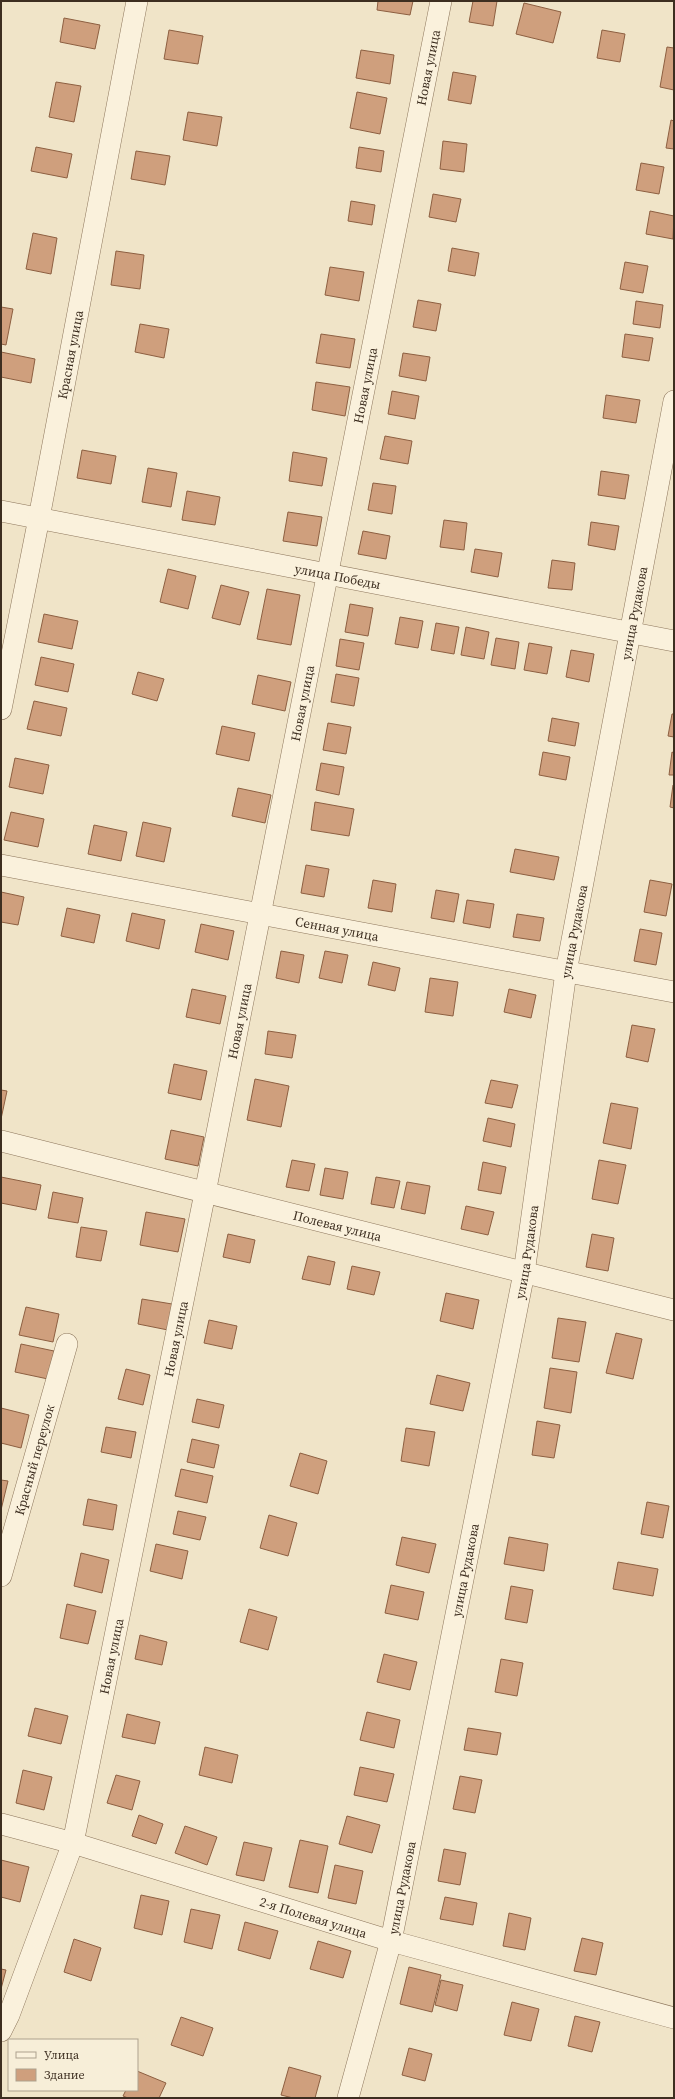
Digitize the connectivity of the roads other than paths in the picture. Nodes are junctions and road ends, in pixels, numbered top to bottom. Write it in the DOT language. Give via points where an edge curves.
graph roads {
  1 [pos="137,1"];
  2 [pos="441,1"];
  3 [pos="674,401"];
  4 [pos="1,511"];
  5 [pos="39,518"];
  6 [pos="328,574"];
  7 [pos="631,632"];
  8 [pos="674,641"];
  9 [pos="1,709"];
  10 [pos="1,865"];
  11 [pos="261,914"];
  12 [pos="566,972"];
  13 [pos="674,992"];
  14 [pos="1,1141"];
  15 [pos="205,1193"];
  16 [pos="524,1273"];
  17 [pos="674,1310"];
  18 [pos="67,1344"];
  19 [pos="1,1576"];
  20 [pos="1,1824"];
  21 [pos="73,1844"];
  22 [pos="390,1941"];
  23 [pos="674,2018"];
  24 [pos="1,2031"];
  25 [pos="348,2098"];
  1 -- 5 [label="street, Красная улица"];
  2 -- 6 [label="street, Новая улица"];
  3 -- 7 [label="street, улица Рудакова"];
  4 -- 5 [label="street, улица Победы"];
  5 -- 6 [label="street, улица Победы"];
  5 -- 9 [label="street, Красная улица"];
  6 -- 7 [label="street, улица Победы"];
  6 -- 11 [label="street, Новая улица"];
  7 -- 8 [label="street, улица Победы"];
  7 -- 12 [label="street, улица Рудакова"];
  10 -- 11 [label="street, Сенная улица"];
  11 -- 12 [label="street, Сенная улица"];
  11 -- 15 [label="street, Новая улица"];
  12 -- 13 [label="street, Сенная улица"];
  12 -- 16 [label="street, улица Рудакова"];
  14 -- 15 [label="street, Полевая улица"];
  15 -- 16 [label="street, Полевая улица"];
  15 -- 21 [label="street, Новая улица"];
  16 -- 17 [label="street, Полевая улица"];
  16 -- 22 [label="street, улица Рудакова"];
  18 -- 19 [label="street, Красный переулок"];
  20 -- 21 [label="street, 2-я Полевая улица"];
  21 -- 22 [label="street, 2-я Полевая улица"];
  21 -- 24 [label="street, Новая улица"];
  22 -- 23 [label="street, 2-я Полевая улица"];
  22 -- 25 [label="street, улица Рудакова"];
}
